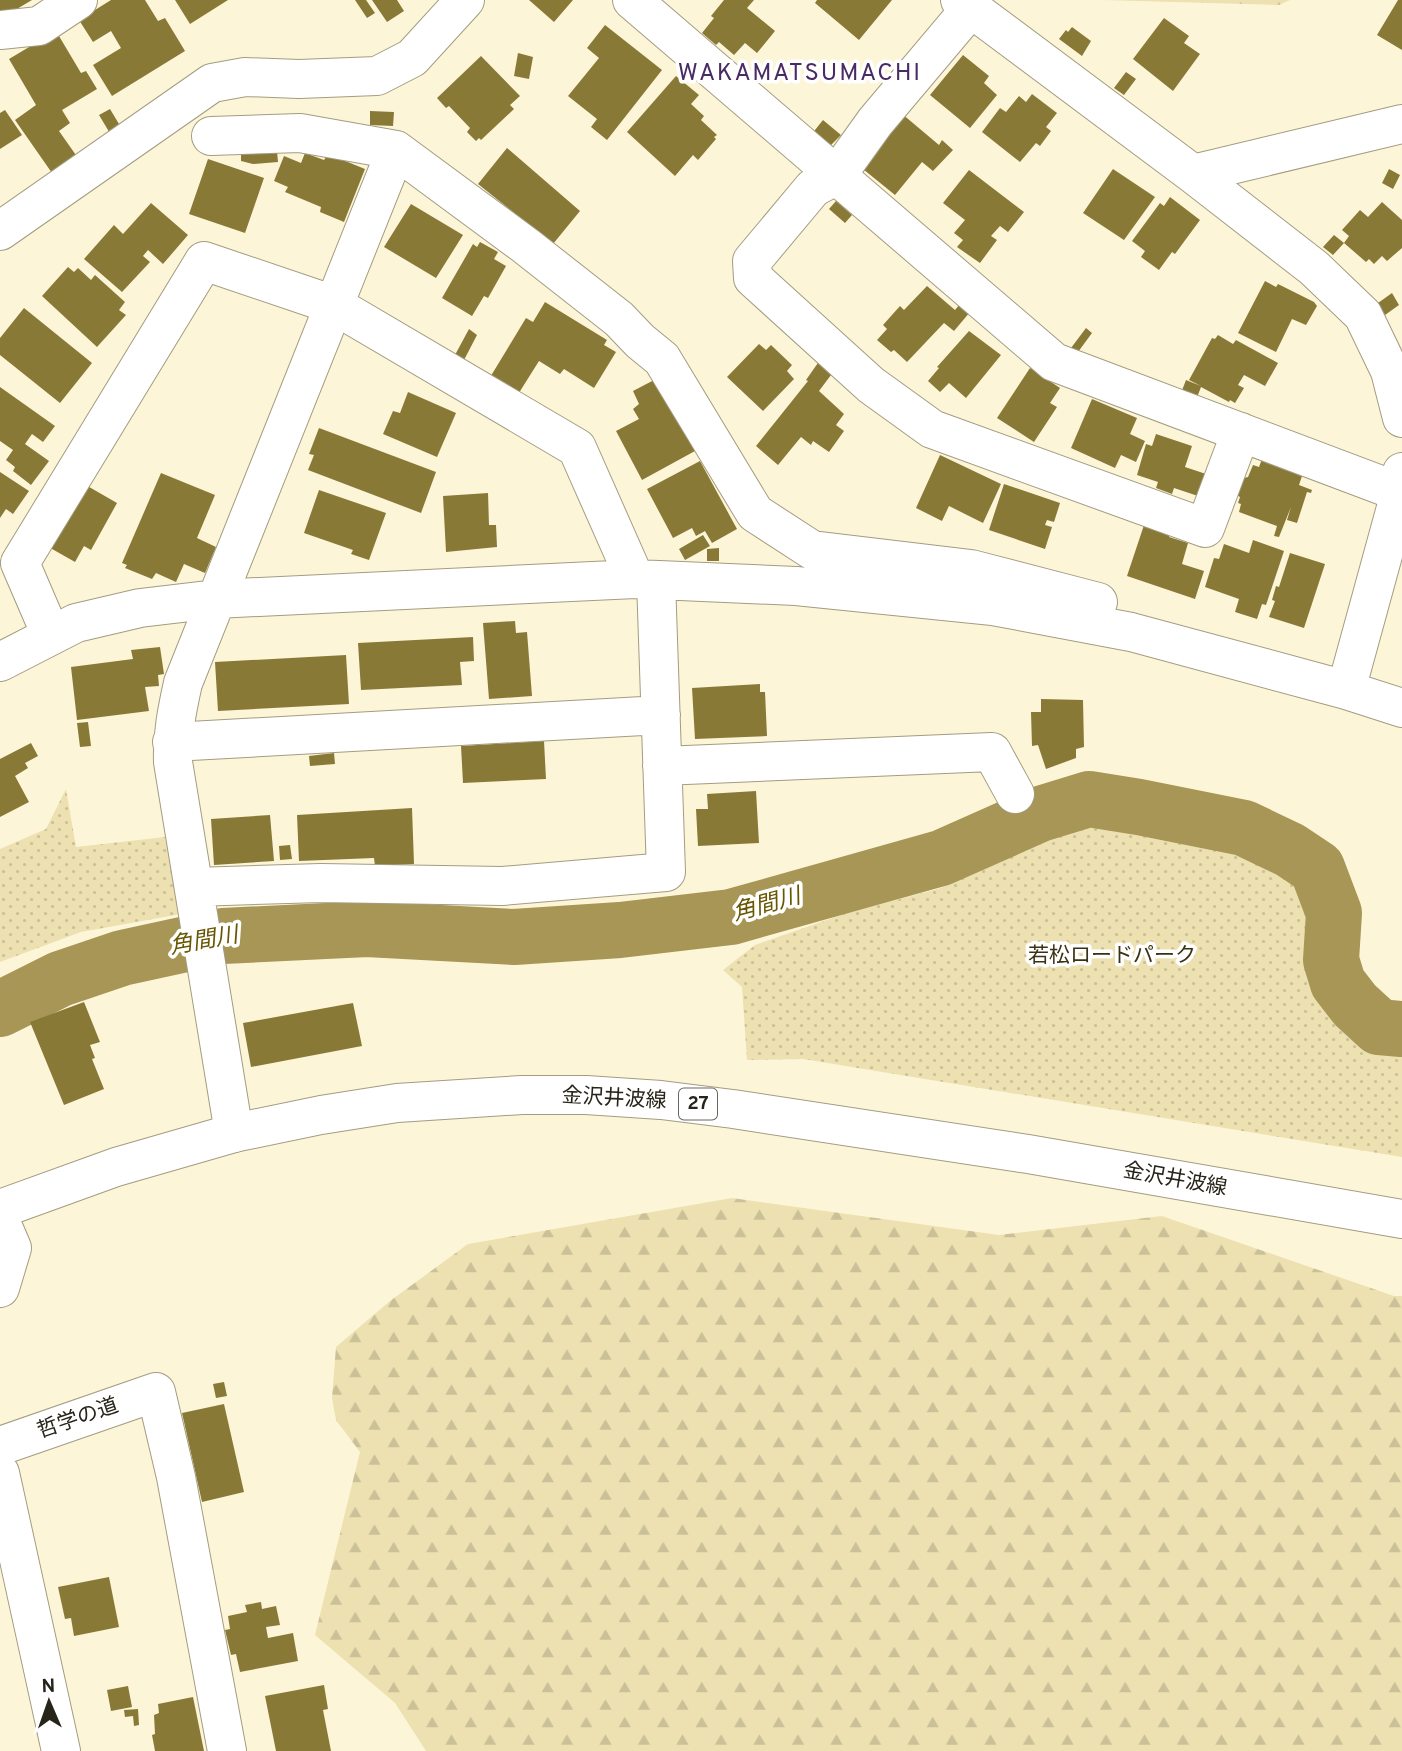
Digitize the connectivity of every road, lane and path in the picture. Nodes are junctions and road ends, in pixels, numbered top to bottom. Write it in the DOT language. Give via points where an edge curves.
graph roads {
  1 [pos="78,0"];
  2 [pos="465,0"];
  3 [pos="632,0"];
  4 [pos="966,4"];
  5 [pos="0,30"];
  6 [pos="1402,124"];
  7 [pos="211,136"];
  8 [pos="396,150"];
  9 [pos="1193,174"];
  10 [pos="837,175"];
  11 [pos="0,231"];
  12 [pos="334,305"];
  13 [pos="1402,418"];
  14 [pos="1241,432"];
  15 [pos="1401,486"];
  16 [pos="646,580"];
  17 [pos="216,600"];
  18 [pos="51,635"];
  19 [pos="0,662"];
  20 [pos="1349,678"];
  21 [pos="1402,708"];
  22 [pos="661,715"];
  23 [pos="172,742"];
  24 [pos="663,766"];
  25 [pos="1015,794"];
  26 [pos="196,901"];
  27 [pos="234,1133"];
  28 [pos="0,1209"];
  29 [pos="1402,1219"];
  30 [pos="0,1220"];
  31 [pos="0,1288"];
  32 [pos="0,1446"];
  33 [pos="0,1473"];
  34 [pos="61,1751"];
  35 [pos="227,1751"];
  1 -- 5 [label="street" via="39,26"];
  2 -- 11 [label="street" via="412,58 377,76 245,77 212,83"];
  3 -- 10 [label="street"];
  4 -- 9 [label="street"];
  4 -- 10 [label="street"];
  6 -- 9 [label="street"];
  7 -- 8 [label="street" via="300,133"];
  8 -- 12 [label="street"];
  8 -- 20 [label="street" via="619,319 662,359 755,513 811,550 971,569"];
  9 -- 13 [label="street" via="1314,268 1363,314 1390,371"];
  10 -- 14 [label="street" via="1054,362"];
  10 -- 14 [label="street" via="813,188 752,261 753,278 871,385 932,429 1205,528"];
  12 -- 16 [label="street" via="577,448"];
  12 -- 17 [label="street"];
  12 -- 18 [label="street" via="204,261 20,563"];
  14 -- 15 [label="street"];
  15 -- 20 [label="street"];
  16 -- 17 [label="street"];
  16 -- 20 [label="street" via="796,586 993,606"];
  16 -- 22 [label="street"];
  17 -- 18 [label="street" via="140,608 76,622"];
  17 -- 23 [label="street" via="183,683"];
  18 -- 19 [label="street"];
  20 -- 21 [label="street"];
  22 -- 23 [label="street"];
  22 -- 24 [label="street"];
  23 -- 26 [label="street"];
  24 -- 25 [label="street" via="992,752"];
  24 -- 26 [label="street" via="666,872 502,886 321,883"];
  26 -- 27 [label="street"];
  27 -- 28 [label="street, 金沢井波線 / 27" via="116,1167"];
  27 -- 29 [label="street, 金沢井波線 / 27" via="397,1103 522,1095 661,1100 1028,1154"];
  30 -- 31 [label="street" via="12,1248"];
  32 -- 35 [label="street, 哲学の道" via="156,1392"];
  33 -- 34 [label="street"];
}
